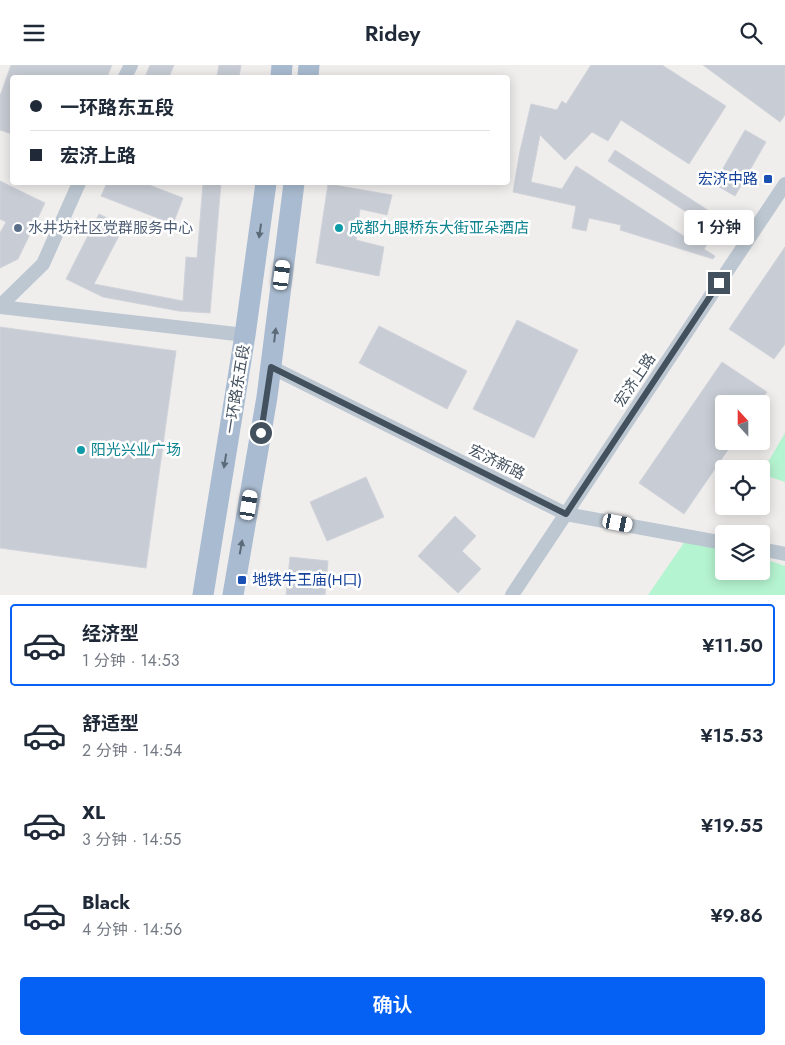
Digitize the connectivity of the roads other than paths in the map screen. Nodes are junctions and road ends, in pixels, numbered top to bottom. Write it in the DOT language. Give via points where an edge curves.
graph roads {
  1 [pos="785,183"];
  2 [pos="78,185"];
  3 [pos="266,185"];
  4 [pos="294,185"];
  5 [pos="0,307"];
  6 [pos="245,335"];
  7 [pos="271,367"];
  8 [pos="566,514"];
  9 [pos="715,541"];
  10 [pos="770,551"];
  11 [pos="785,554"];
  12 [pos="203,595"];
  13 [pos="233,595"];
  14 [pos="512,595"];
  1 -- 8 [label="street, 宏济上路"];
  2 -- 5 [label="street" via="43,264"];
  3 -- 6 [label="main road, 一环路东五段, one-way"];
  7 -- 4 [label="main road, 一环路东五段, one-way"];
  5 -- 6 [label="street"];
  6 -- 12 [label="main road, 一环路东五段, one-way"];
  7 -- 8 [label="street, 宏济新路"];
  13 -- 7 [label="main road, 一环路东五段, one-way"];
  8 -- 9 [label="street, 宏济新路"];
  8 -- 14 [label="street, 宏济上路"];
  10 -- 11 [label="street"];
}
